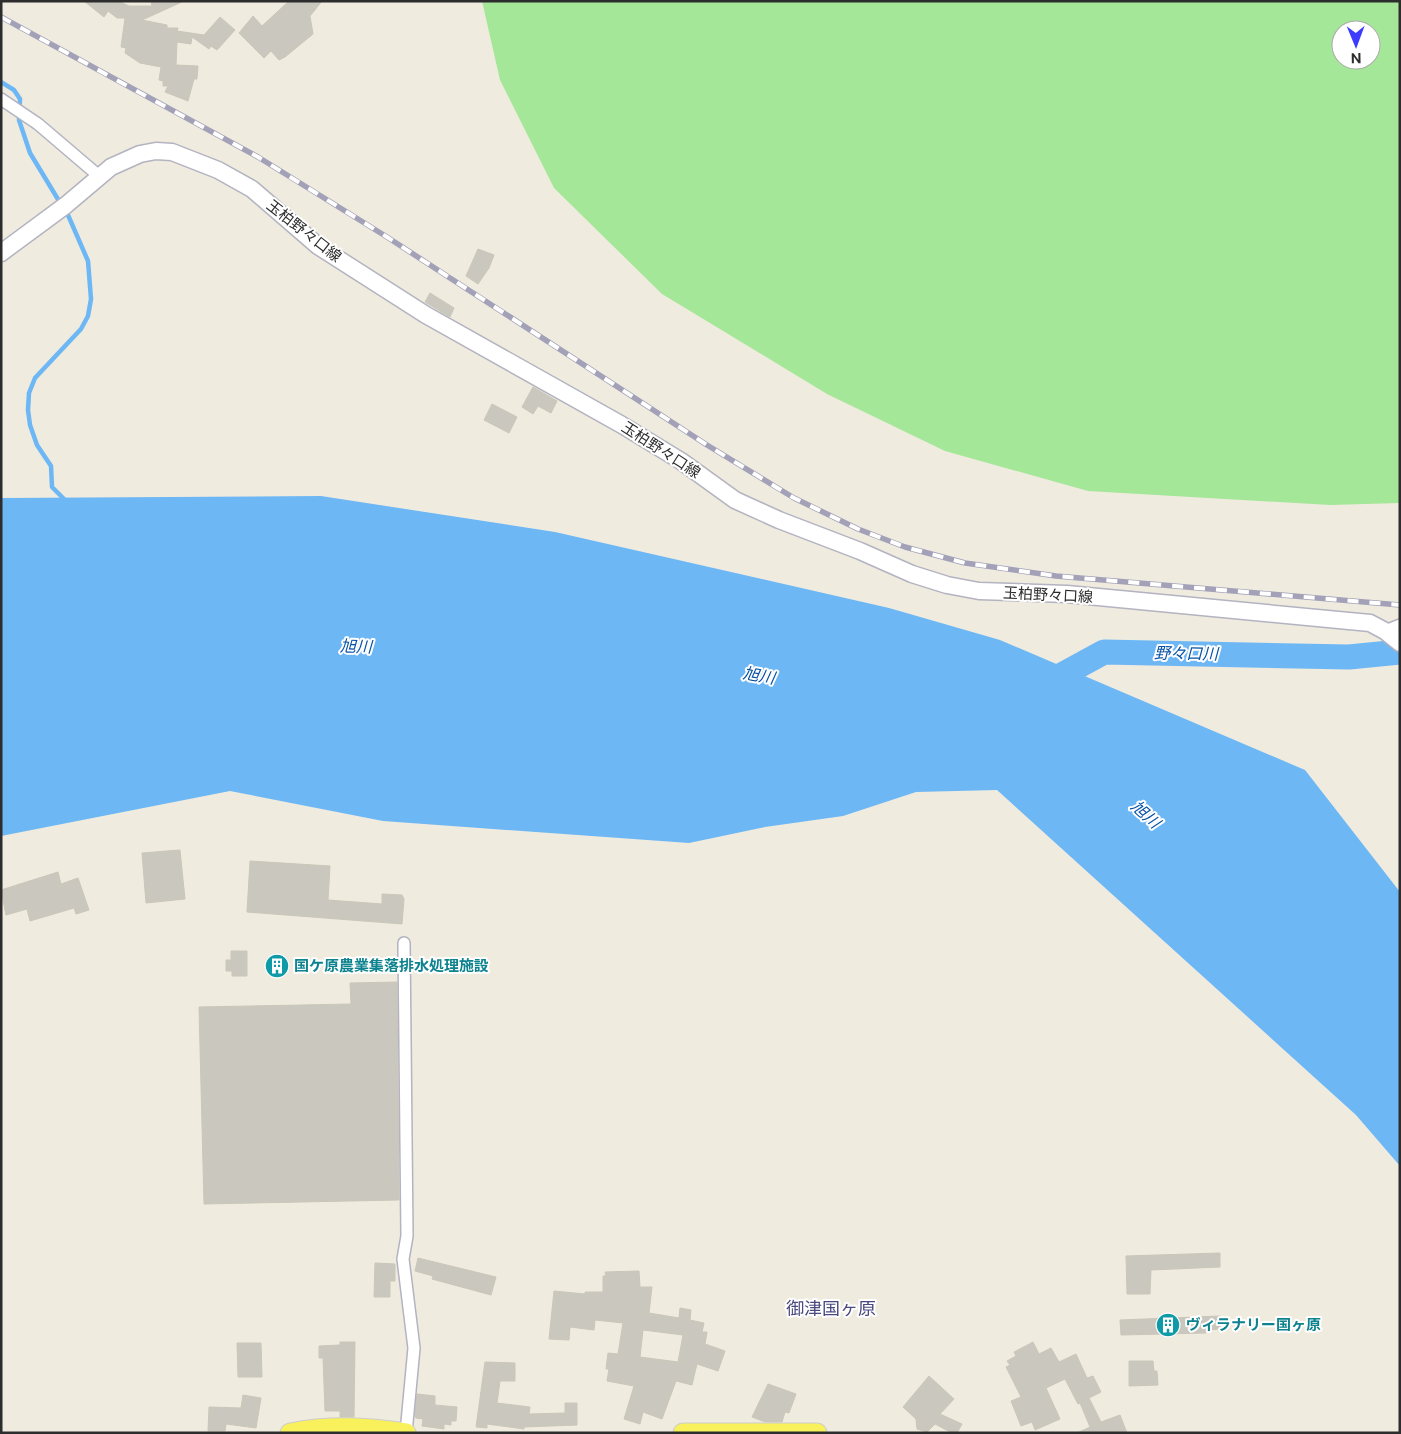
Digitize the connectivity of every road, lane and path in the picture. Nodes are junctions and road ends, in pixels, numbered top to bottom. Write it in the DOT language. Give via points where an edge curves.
graph roads {
  1 [pos="1,98"];
  2 [pos="99,176"];
  3 [pos="1,253"];
  4 [pos="1395,634"];
  5 [pos="404,944"];
  6 [pos="316,1430"];
  7 [pos="702,1432"];
  8 [pos="290,1433"];
  9 [pos="406,1433"];
  10 [pos="683,1433"];
  11 [pos="817,1433"];
  1 -- 2 [label="street"];
  2 -- 3 [label="main road, 玉柏野々口線"];
  2 -- 4 [label="main road, 玉柏野々口線" via="123,160 156,151 172,152 218,170 252,189 318,246 418,310 622,425 735,500 912,574 979,591 1067,594 1370,623"];
  5 -- 9 [label="street" via="407,1236 403,1258 414,1348"];
  6 -- 8 [label="main road"];
  6 -- 9 [label="main road" via="361,1426"];
  7 -- 10 [label="main road"];
  7 -- 11 [label="main road"];
}
